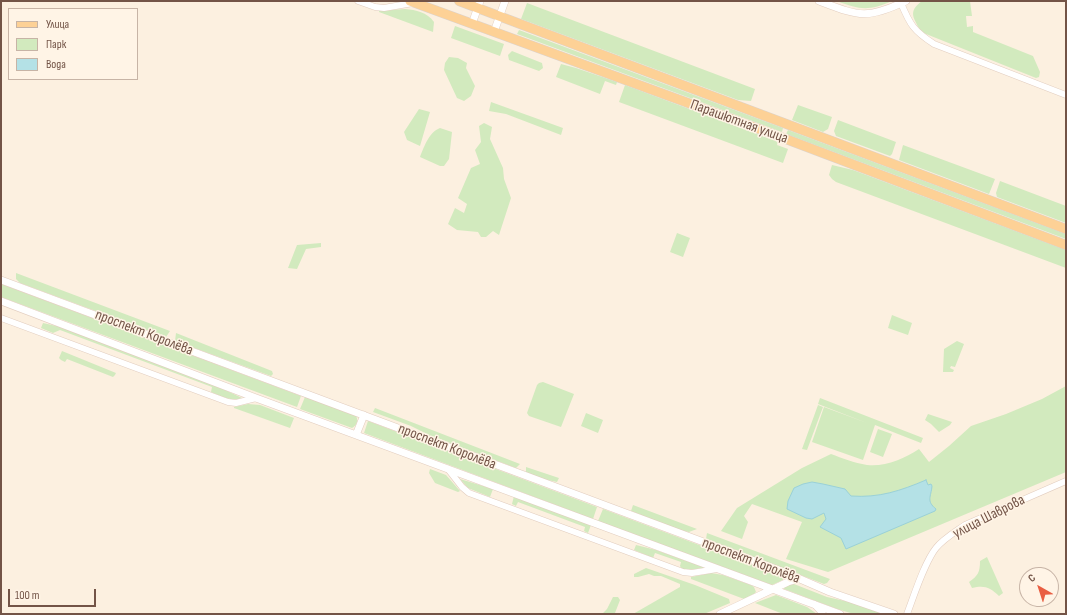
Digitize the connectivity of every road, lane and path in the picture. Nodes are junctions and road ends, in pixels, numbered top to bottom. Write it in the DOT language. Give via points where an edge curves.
graph roads {
  1 [pos="358,1"];
  2 [pos="459,1"];
  3 [pos="505,1"];
  4 [pos="819,1"];
  5 [pos="412,2"];
  6 [pos="904,2"];
  7 [pos="479,4"];
  8 [pos="499,16"];
  9 [pos="472,24"];
  10 [pos="494,32"];
  11 [pos="1066,95"];
  12 [pos="1066,229"];
  13 [pos="1066,245"];
  14 [pos="1,280"];
  15 [pos="1,301"];
  16 [pos="1,318"];
  17 [pos="256,398"];
  18 [pos="364,415"];
  19 [pos="356,435"];
  20 [pos="448,469"];
  21 [pos="1066,481"];
  22 [pos="717,569"];
  23 [pos="798,579"];
  24 [pos="773,590"];
  25 [pos="814,604"];
  26 [pos="720,614"];
  27 [pos="823,614"];
  28 [pos="840,614"];
  29 [pos="894,614"];
  30 [pos="907,614"];
  1 -- 5 [label="street" via="384,8"];
  2 -- 7 [label="main road, Парашютная улица"];
  3 -- 8 [label="street"];
  4 -- 6 [label="street" via="853,14 867,15"];
  5 -- 9 [label="main road, Парашютная улица"];
  6 -- 11 [label="street" via="912,26 934,44"];
  7 -- 8 [label="main road, Парашютная улица"];
  7 -- 9 [label="street"];
  8 -- 10 [label="street"];
  8 -- 12 [label="main road, Парашютная улица"];
  9 -- 10 [label="main road, Парашютная улица"];
  10 -- 13 [label="main road, Парашютная улица"];
  14 -- 18 [label="street, проспект Королёва"];
  15 -- 17 [label="street, проспект Королёва"];
  16 -- 17 [label="street" via="228,402 236,403"];
  17 -- 19 [label="street, проспект Королёва"];
  18 -- 19 [label="street"];
  18 -- 23 [label="street, проспект Королёва"];
  19 -- 20 [label="street, проспект Королёва"];
  20 -- 22 [label="street, проспект Королёва"];
  20 -- 22 [label="street" via="470,493 683,572"];
  21 -- 30 [label="street, улица Шаврова" via="965,525 936,547"];
  22 -- 24 [label="street, проспект Королёва"];
  23 -- 24 [label="street"];
  23 -- 29 [label="street, проспект Королёва"];
  24 -- 25 [label="street, проспект Королёва"];
  24 -- 26 [label="street"];
  25 -- 27 [label="street"];
  25 -- 28 [label="street, проспект Королёва"];
}
